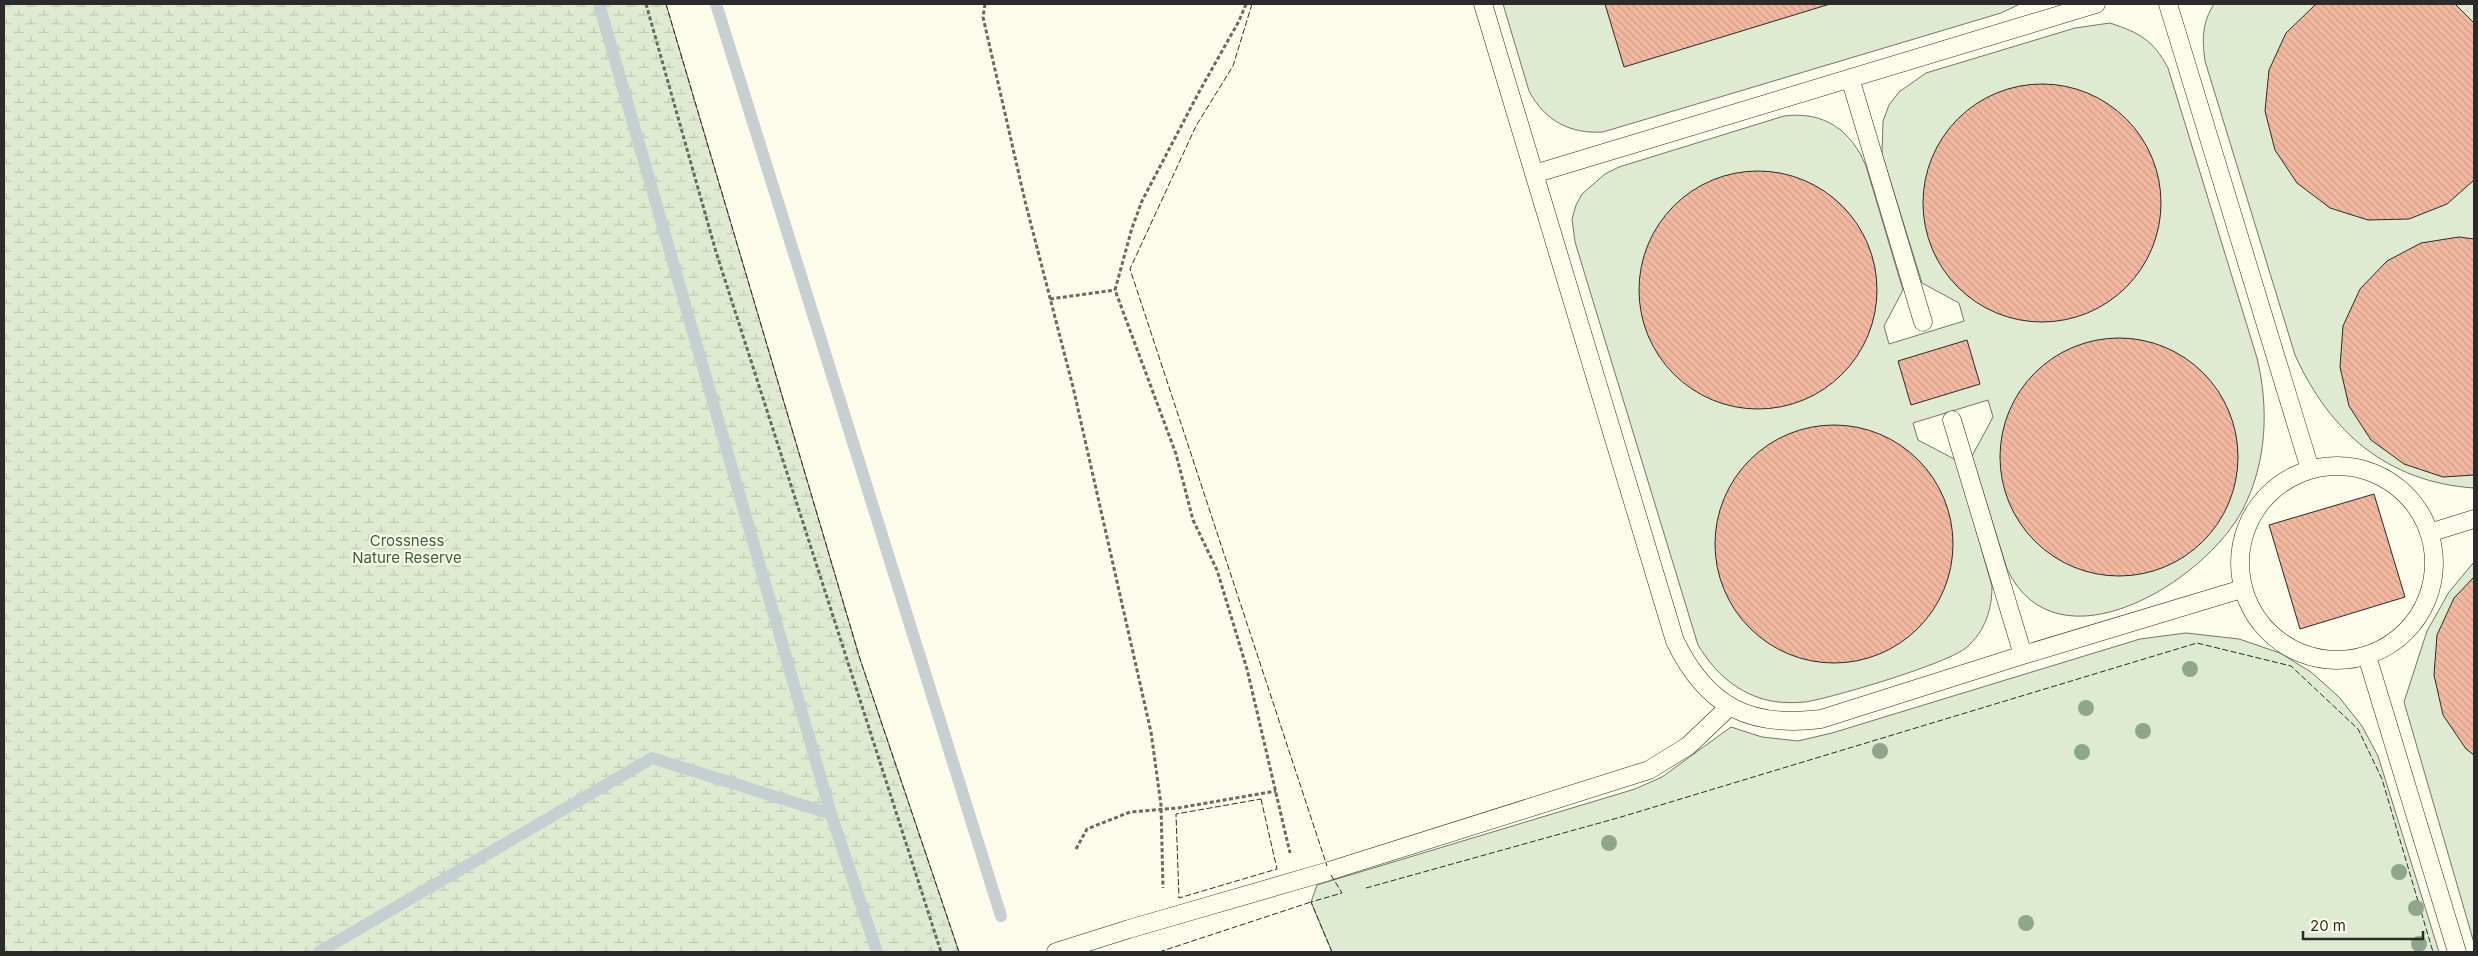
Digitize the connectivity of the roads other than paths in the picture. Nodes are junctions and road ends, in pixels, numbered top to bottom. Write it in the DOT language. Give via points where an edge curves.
graph roads {
  1 [pos="1482,4"];
  2 [pos="2096,4"];
  3 [pos="2168,4"];
  4 [pos="2077,6"];
  5 [pos="1850,78"];
  6 [pos="1534,174"];
  7 [pos="1923,322"];
  8 [pos="1952,420"];
  9 [pos="2310,470"];
  10 [pos="2474,519"];
  11 [pos="2429,533"];
  12 [pos="2242,589"];
  13 [pos="2023,655"];
  14 [pos="2367,656"];
  15 [pos="1730,706"];
  16 [pos="1056,952"];
  17 [pos="2457,952"];
  1 -- 6 [label="lane"];
  2 -- 4 [label="lane"];
  3 -- 9 [label="lane"];
  4 -- 5 [label="lane"];
  5 -- 6 [label="lane"];
  5 -- 7 [label="lane"];
  6 -- 15 [label="lane" via="1675,641 1696,676 1712,694"];
  8 -- 13 [label="lane"];
  9 -- 11 [label="lane" via="2317,466 2350,466 2381,475 2408,495"];
  9 -- 12 [label="lane" via="2286,479 2262,500 2246,527 2238,558"];
  10 -- 11 [label="lane"];
  11 -- 14 [label="lane" via="2434,554 2432,587 2418,617 2395,642"];
  12 -- 13 [label="lane"];
  12 -- 14 [label="lane" via="2255,618 2277,641 2305,656 2336,661"];
  13 -- 15 [label="lane" via="1821,718 1770,721 1747,716"];
  14 -- 17 [label="lane"];
  15 -- 16 [label="lane" via="1688,746 1649,770"];
}
